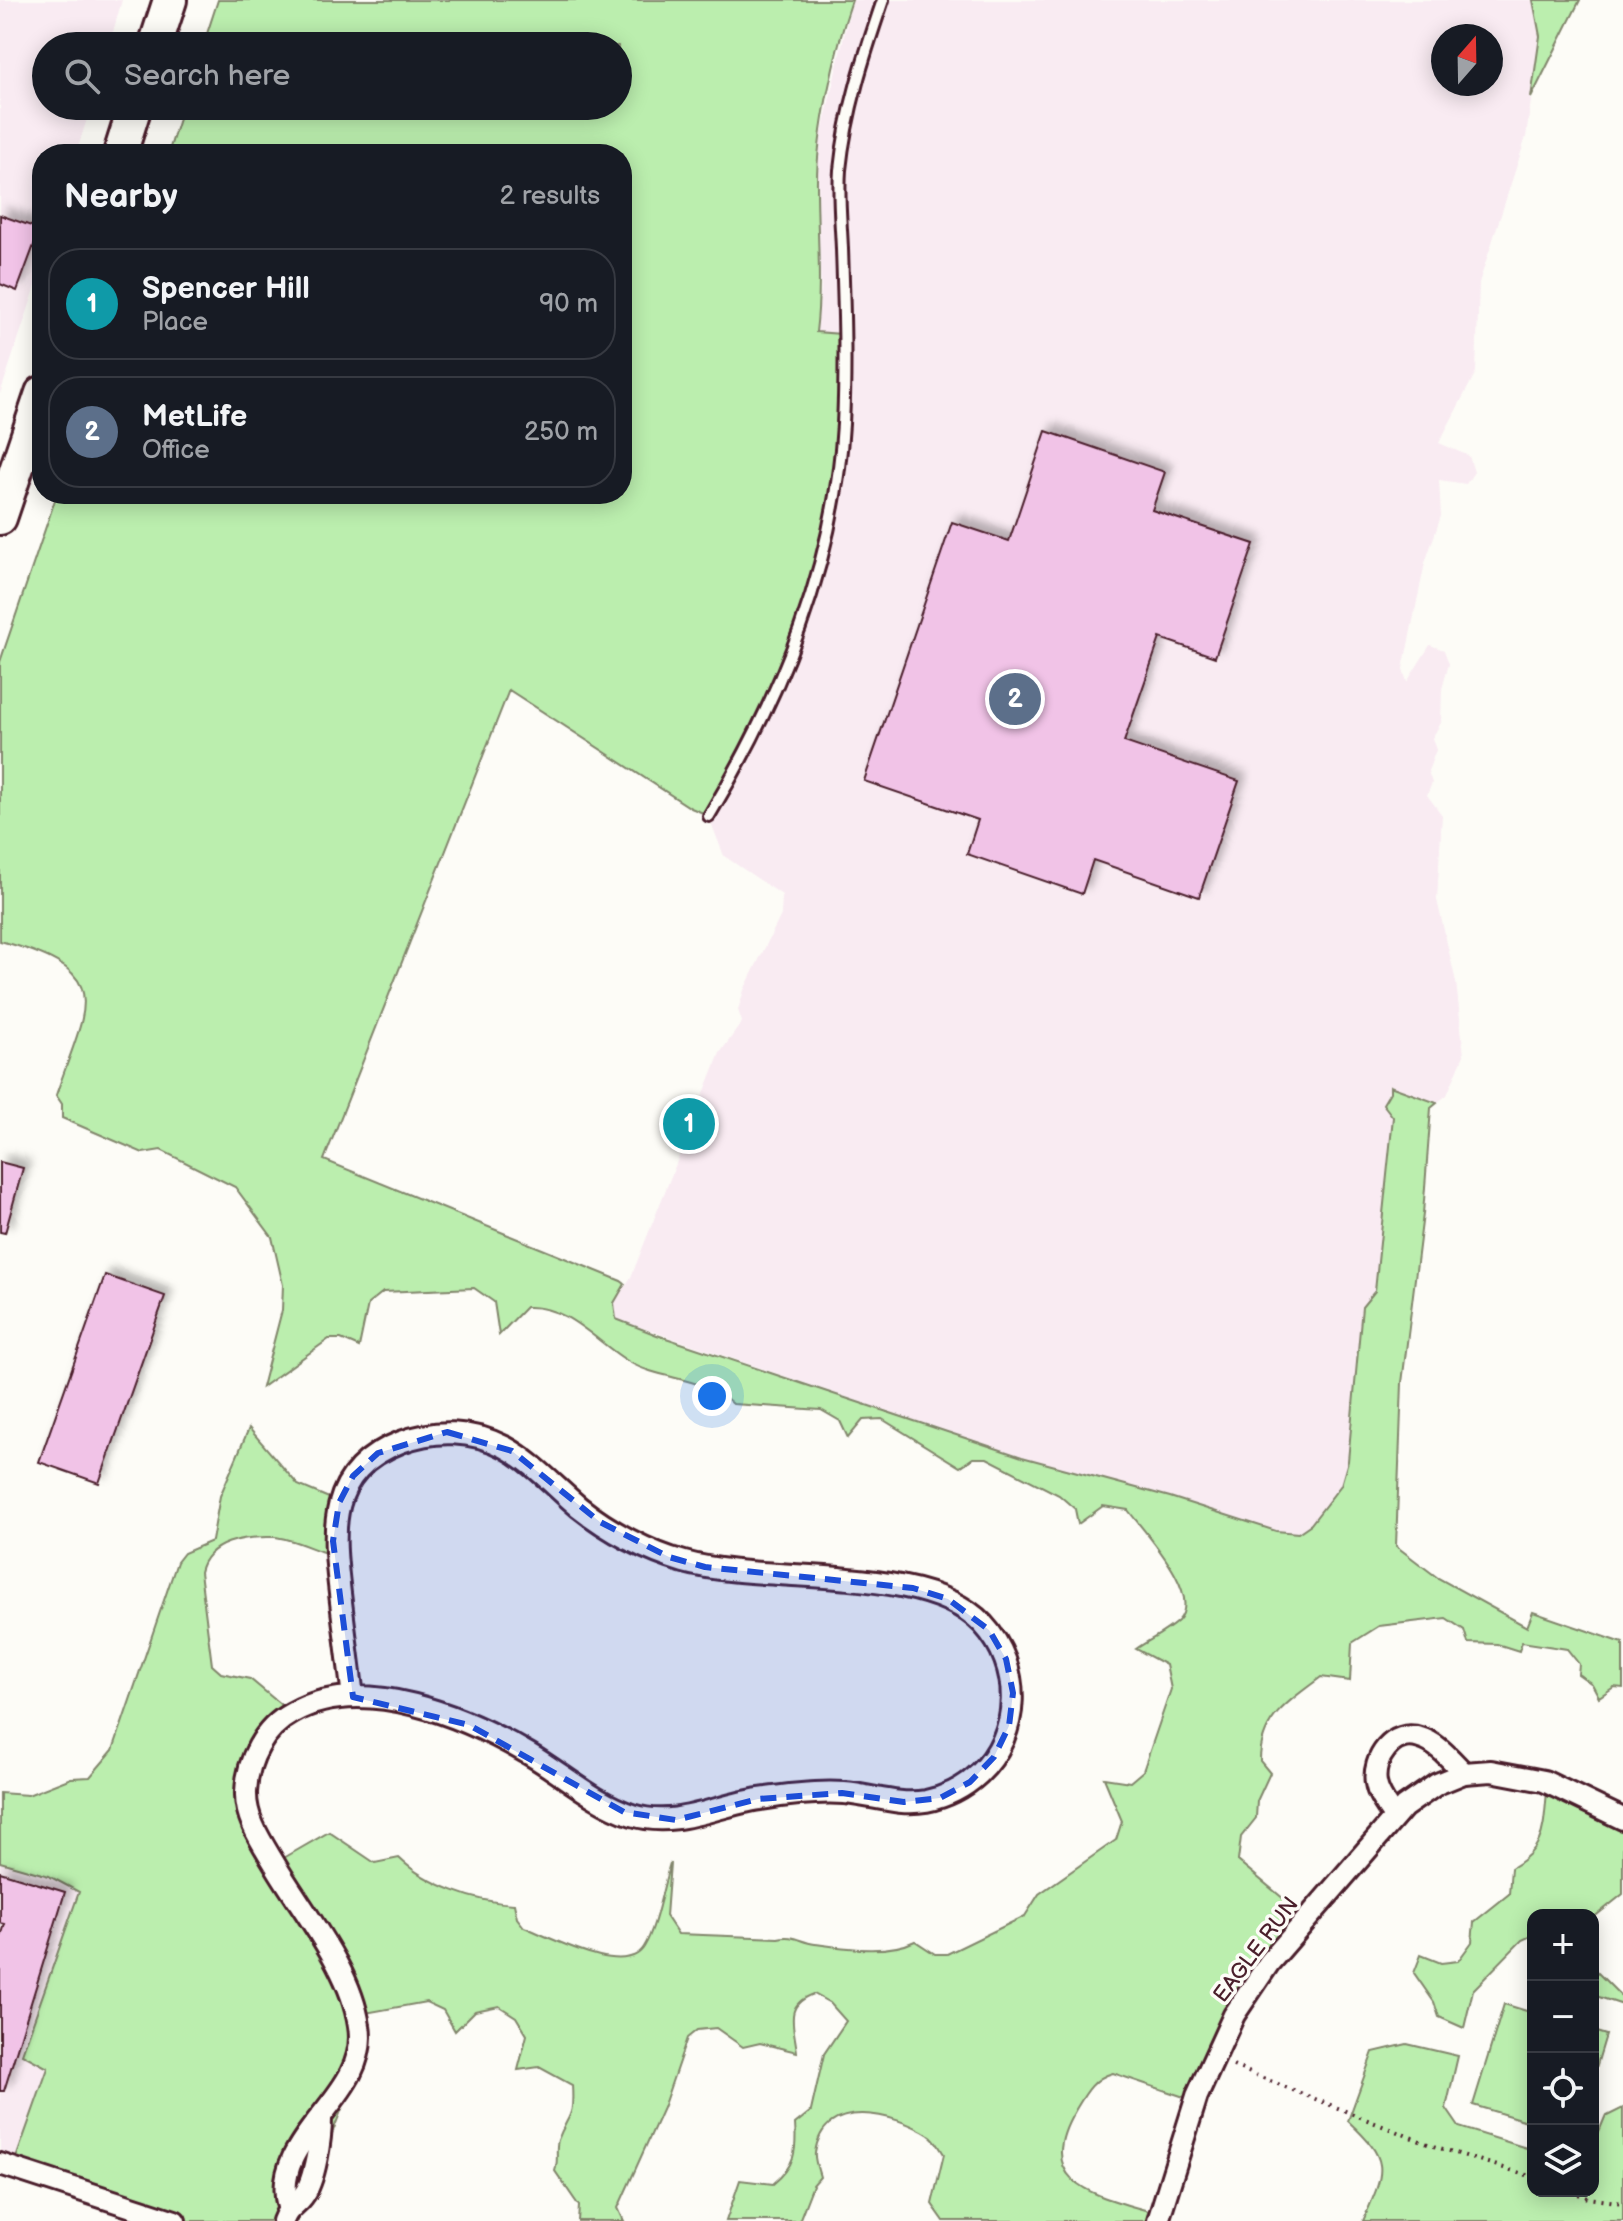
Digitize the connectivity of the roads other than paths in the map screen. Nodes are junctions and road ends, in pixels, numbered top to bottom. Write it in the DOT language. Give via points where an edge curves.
graph roads {
  1 [pos="170,0"];
  2 [pos="883,0"];
  3 [pos="160,32"];
  4 [pos="131,120"];
  5 [pos="123,144"];
  6 [pos="32,423"];
  7 [pos="0,518"];
  8 [pos="709,816"];
  9 [pos="353,1697"];
  10 [pos="1464,1773"];
  11 [pos="1394,1817"];
  12 [pos="1623,1819"];
  13 [pos="0,2164"];
  14 [pos="286,2214"];
  15 [pos="175,2221"];
  16 [pos="1158,2221"];
  1 -- 3 [label="main road"];
  2 -- 8 [label="lane" via="856,80 840,172 843,426 831,525 812,596 768,707"];
  4 -- 5 [label="main road"];
  6 -- 7 [label="main road"];
  9 -- 9 [label="street" via="397,1702 469,1725 624,1812 676,1820 758,1799 842,1793 904,1802 940,1798 970,1782 994,1757 1009,1726 1013,1693 1006,1659 989,1630 948,1599 913,1588 705,1567 669,1557 600,1522 512,1451 447,1432 405,1440 378,1453 353,1476 339,1503 333,1541"];
  9 -- 14 [label="street" via="312,1703 278,1721 261,1743 246,1791 256,1833 335,1963 360,2027 353,2066 321,2119 321,2141 304,2196"];
  10 -- 11 [label="street, EAGLE RUN" via="1426,1791"];
  10 -- 11 [label="street" via="1424,1739 1397,1738 1382,1753 1376,1773 1377,1787"];
  10 -- 12 [label="street, EAGLE RUN" via="1504,1772 1544,1781"];
  11 -- 16 [label="street, EAGLE RUN" via="1269,1963 1234,2015 1212,2058"];
  13 -- 15 [label="street"];
}
